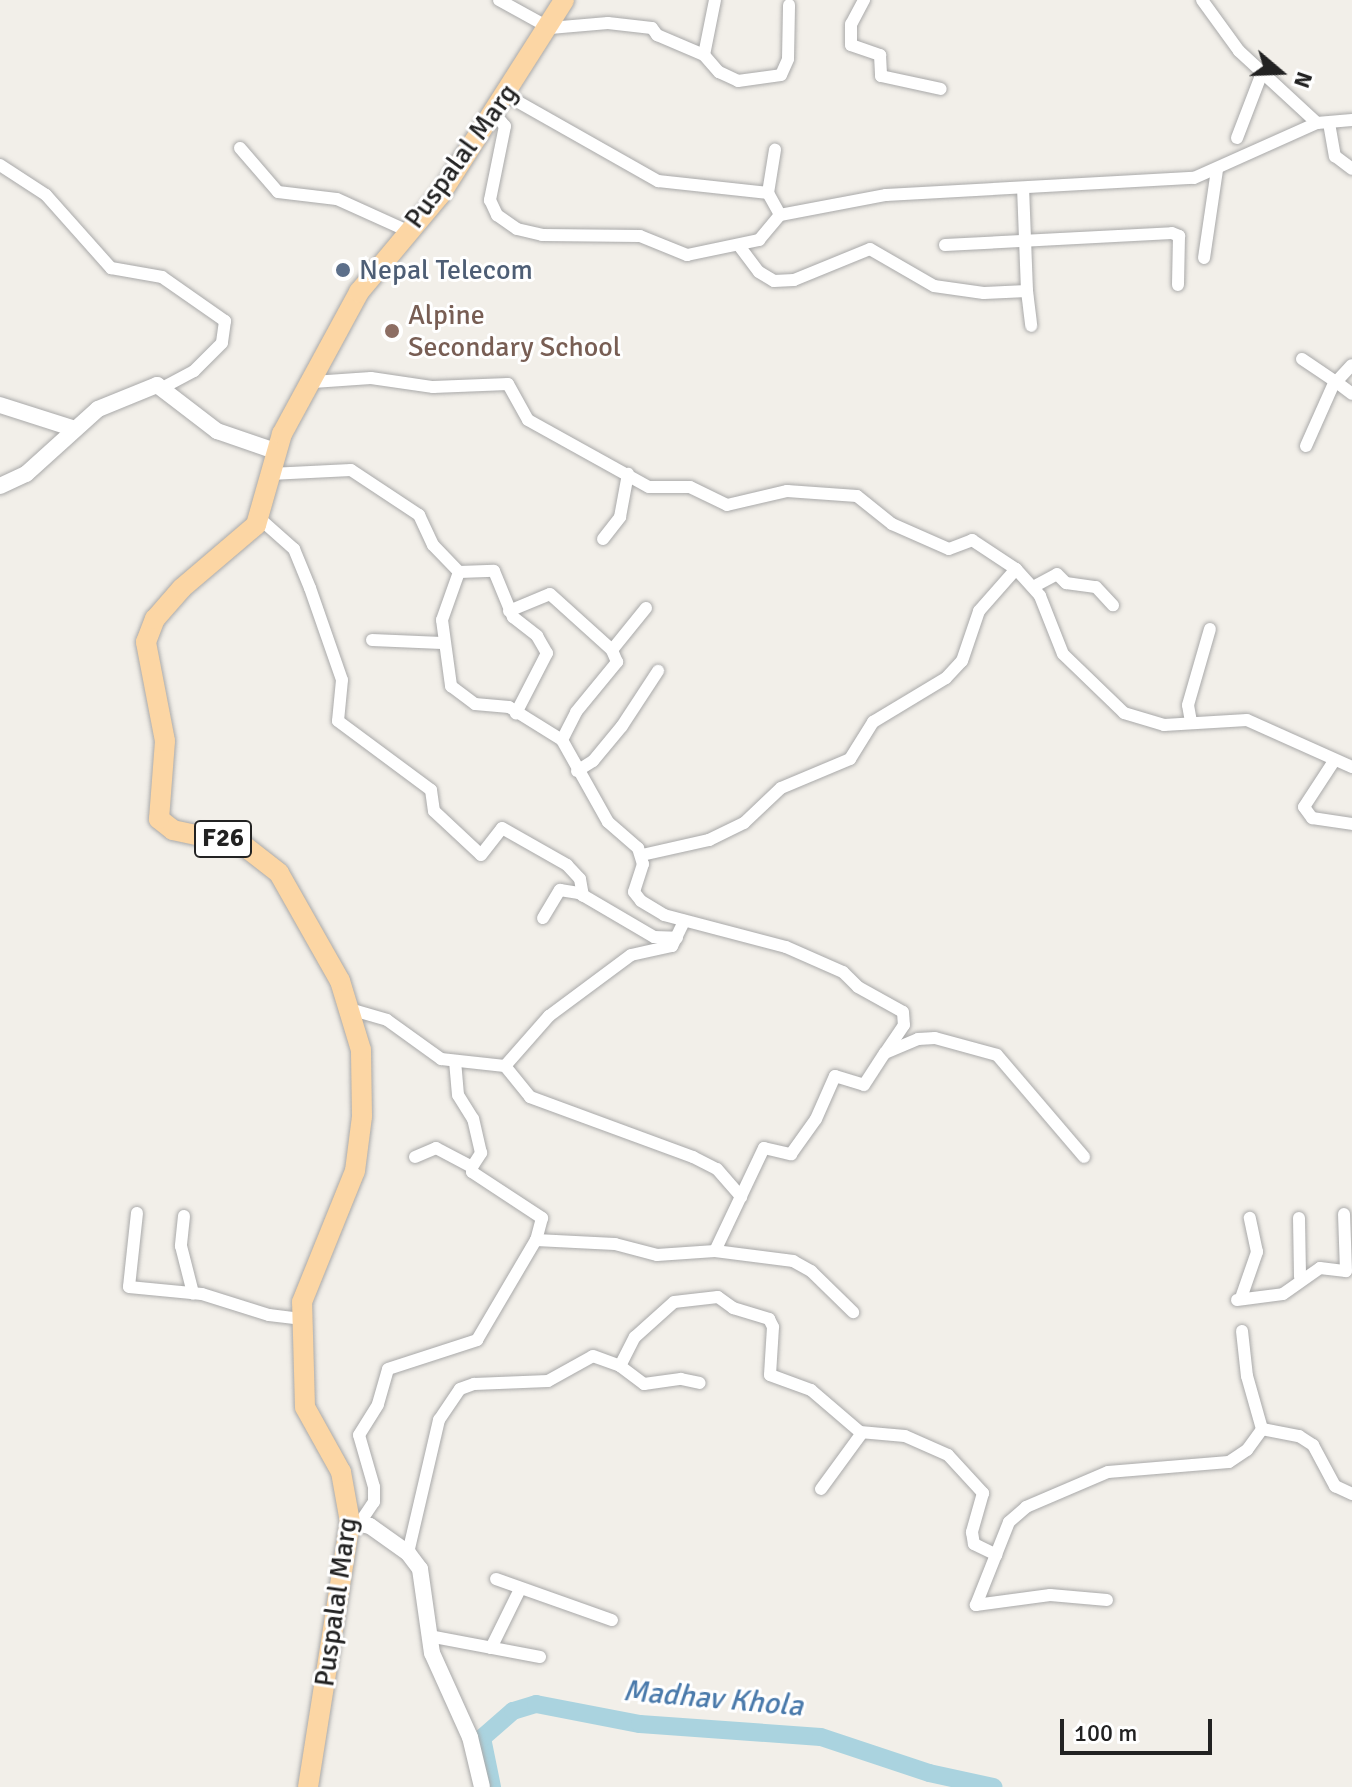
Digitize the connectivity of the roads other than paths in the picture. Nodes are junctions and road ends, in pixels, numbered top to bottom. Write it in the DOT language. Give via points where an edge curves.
graph roads {
  1 [pos="499,0"];
  2 [pos="564,0"];
  3 [pos="715,0"];
  4 [pos="864,0"];
  5 [pos="1202,0"];
  6 [pos="789,5"];
  7 [pos="550,28"];
  8 [pos="704,55"];
  9 [pos="1262,73"];
  10 [pos="941,89"];
  11 [pos="506,95"];
  12 [pos="494,113"];
  13 [pos="1352,120"];
  14 [pos="1323,123"];
  15 [pos="1237,138"];
  16 [pos="240,148"];
  17 [pos="775,150"];
  18 [pos="0,165"];
  19 [pos="1352,169"];
  20 [pos="1217,170"];
  21 [pos="1023,188"];
  22 [pos="768,193"];
  23 [pos="780,215"];
  24 [pos="408,231"];
  25 [pos="1025,243"];
  26 [pos="945,245"];
  27 [pos="740,247"];
  28 [pos="1204,258"];
  29 [pos="1178,285"];
  30 [pos="1027,291"];
  31 [pos="1031,326"];
  32 [pos="1302,359"];
  33 [pos="1352,365"];
  34 [pos="313,382"];
  35 [pos="1335,382"];
  36 [pos="164,387"];
  37 [pos="1352,394"];
  38 [pos="0,405"];
  39 [pos="72,428"];
  40 [pos="1306,446"];
  41 [pos="275,451"];
  42 [pos="270,474"];
  43 [pos="628,474"];
  44 [pos="0,486"];
  45 [pos="259,518"];
  46 [pos="603,539"];
  47 [pos="1016,569"];
  48 [pos="459,572"];
  49 [pos="1033,587"];
  50 [pos="1113,605"];
  51 [pos="646,608"];
  52 [pos="509,611"];
  53 [pos="1210,629"];
  54 [pos="372,640"];
  55 [pos="442,643"];
  56 [pos="612,650"];
  57 [pos="658,671"];
  58 [pos="516,713"];
  59 [pos="1191,722"];
  60 [pos="562,740"];
  61 [pos="1334,761"];
  62 [pos="1352,767"];
  63 [pos="577,771"];
  64 [pos="1352,824"];
  65 [pos="642,855"];
  66 [pos="583,896"];
  67 [pos="543,918"];
  68 [pos="684,921"];
  69 [pos="677,938"];
  70 [pos="353,1010"];
  71 [pos="885,1053"];
  72 [pos="455,1063"];
  73 [pos="505,1066"];
  74 [pos="415,1157"];
  75 [pos="1084,1157"];
  76 [pos="472,1167"];
  77 [pos="741,1197"];
  78 [pos="137,1213"];
  79 [pos="1344,1214"];
  80 [pos="184,1216"];
  81 [pos="1250,1218"];
  82 [pos="1299,1218"];
  83 [pos="536,1240"];
  84 [pos="715,1251"];
  85 [pos="1300,1277"];
  86 [pos="193,1293"];
  87 [pos="853,1312"];
  88 [pos="301,1319"];
  89 [pos="1242,1331"];
  90 [pos="620,1366"];
  91 [pos="700,1383"];
  92 [pos="1262,1429"];
  93 [pos="862,1433"];
  94 [pos="821,1489"];
  95 [pos="1352,1494"];
  96 [pos="355,1522"];
  97 [pos="408,1553"];
  98 [pos="997,1555"];
  99 [pos="496,1579"];
  100 [pos="520,1589"];
  101 [pos="1107,1600"];
  102 [pos="612,1620"];
  103 [pos="429,1636"];
  104 [pos="491,1648"];
  105 [pos="540,1657"];
  106 [pos="308,1787"];
  107 [pos="482,1787"];
  1 -- 7 [label="street"];
  2 -- 7 [label="main road, Puspalal Marg / F26"];
  3 -- 8 [label="street"];
  4 -- 10 [label="street" via="851,24 851,45 880,55 881,76"];
  5 -- 9 [label="street"];
  6 -- 8 [label="street" via="788,59 781,75 738,81 719,72"];
  7 -- 8 [label="street" via="632,24 652,28"];
  7 -- 11 [label="main road, Puspalal Marg / F26"];
  9 -- 14 [label="street"];
  9 -- 15 [label="street"];
  11 -- 12 [label="main road, Puspalal Marg / F26"];
  11 -- 22 [label="street" via="666,185"];
  12 -- 24 [label="main road, Puspalal Marg / F26" via="440,195"];
  12 -- 27 [label="street" via="505,126 490,200 497,215 517,229 542,235 640,236 687,255"];
  13 -- 14 [label="street"];
  14 -- 19 [label="street" via="1335,156"];
  14 -- 20 [label="street"];
  16 -- 24 [label="street" via="278,192 337,199"];
  17 -- 22 [label="street"];
  18 -- 36 [label="street" via="46,195 111,268 162,277 225,321 222,343 194,371"];
  20 -- 21 [label="street" via="1194,178"];
  20 -- 28 [label="street"];
  21 -- 23 [label="street" via="886,195"];
  21 -- 25 [label="street"];
  22 -- 23 [label="street" via="770,206"];
  23 -- 27 [label="street" via="768,235"];
  24 -- 34 [label="main road, Puspalal Marg / F26" via="359,292"];
  25 -- 26 [label="street"];
  25 -- 29 [label="street" via="1172,233 1179,236"];
  25 -- 30 [label="street"];
  27 -- 30 [label="street" via="759,272 774,281 794,280 870,249 934,286 984,293"];
  30 -- 31 [label="street"];
  32 -- 35 [label="street"];
  33 -- 35 [label="street"];
  34 -- 41 [label="main road, Puspalal Marg / F26"];
  34 -- 43 [label="street" via="371,378 433,387 508,384 528,420"];
  35 -- 37 [label="street"];
  35 -- 40 [label="street"];
  36 -- 39 [label="street" via="131,391"];
  36 -- 41 [label="street" via="206,425"];
  38 -- 39 [label="street"];
  39 -- 44 [label="street" via="26,474"];
  41 -- 42 [label="main road, Puspalal Marg / F26"];
  42 -- 45 [label="main road, Puspalal Marg / F26"];
  42 -- 48 [label="street" via="327,468 362,475 419,515 433,545"];
  43 -- 46 [label="street" via="620,517"];
  43 -- 47 [label="street" via="649,487 690,487 727,505 787,491 857,496 892,524 949,549 972,540"];
  45 -- 66 [label="street" via="294,549 310,588 342,680 338,721 431,790 434,811 481,855 502,828 567,865 580,879"];
  45 -- 70 [label="main road, Puspalal Marg / F26" via="245,538 182,588 149,630 145,655 165,741 157,812 165,826 243,845 279,873 302,905"];
  47 -- 49 [label="street"];
  47 -- 65 [label="street" via="979,611 962,661 946,678 873,722 850,759 781,788 744,823 709,840"];
  48 -- 52 [label="street" via="494,571"];
  48 -- 55 [label="street" via="442,620"];
  49 -- 50 [label="street" via="1057,574 1066,583 1096,587"];
  49 -- 59 [label="street" via="1063,654 1114,707 1151,722"];
  51 -- 56 [label="street"];
  52 -- 56 [label="street" via="550,594"];
  52 -- 58 [label="street" via="547,653"];
  53 -- 59 [label="street" via="1188,705"];
  54 -- 55 [label="street"];
  55 -- 58 [label="street" via="447,677 458,694 475,704 502,705"];
  56 -- 60 [label="street" via="617,662 576,712"];
  57 -- 63 [label="street" via="622,726 593,761"];
  58 -- 60 [label="street"];
  59 -- 61 [label="street" via="1247,720"];
  60 -- 63 [label="street"];
  61 -- 62 [label="street"];
  61 -- 64 [label="street" via="1304,807 1312,818"];
  63 -- 65 [label="street" via="608,822"];
  65 -- 68 [label="street" via="634,892 664,915"];
  66 -- 67 [label="street" via="560,890"];
  66 -- 69 [label="street" via="654,937"];
  68 -- 69 [label="street"];
  68 -- 71 [label="street" via="812,956 897,1006 904,1025"];
  69 -- 73 [label="street" via="668,947 646,949 624,960 600,983 549,1016"];
  70 -- 72 [label="street" via="387,1020 441,1059"];
  70 -- 88 [label="main road, Puspalal Marg / F26" via="363,1082 360,1146 346,1201 307,1282"];
  71 -- 75 [label="street" via="935,1038 997,1055"];
  71 -- 77 [label="street" via="864,1085 835,1076 815,1122 791,1154 764,1148"];
  72 -- 73 [label="street"];
  72 -- 76 [label="street" via="458,1095 483,1147"];
  73 -- 77 [label="street" via="530,1097 693,1157 717,1169"];
  74 -- 76 [label="street" via="430,1147"];
  76 -- 83 [label="street" via="542,1218"];
  77 -- 84 [label="street"];
  78 -- 86 [label="street" via="129,1287"];
  79 -- 85 [label="street" via="1346,1271 1320,1268"];
  80 -- 86 [label="street" via="181,1246"];
  81 -- 85 [label="street" via="1256,1263 1239,1299 1283,1294"];
  82 -- 85 [label="street"];
  83 -- 84 [label="street" via="615,1244 657,1255"];
  83 -- 96 [label="street" via="477,1340 388,1369 378,1404 359,1435 374,1502"];
  84 -- 87 [label="street" via="793,1261 811,1271"];
  86 -- 88 [label="street"];
  88 -- 96 [label="main road, Puspalal Marg / F26" via="305,1407 341,1472"];
  89 -- 92 [label="street" via="1247,1376"];
  90 -- 91 [label="street" via="644,1384 681,1379"];
  90 -- 93 [label="street" via="635,1337 674,1302 718,1297 773,1322 770,1375 811,1390"];
  90 -- 97 [label="street" via="593,1356 548,1381 497,1381 460,1389 439,1420"];
  92 -- 95 [label="street" via="1299,1436 1313,1445 1335,1486"];
  92 -- 98 [label="street" via="1247,1450 1229,1462 1108,1472 1036,1501 1013,1517"];
  93 -- 94 [label="street"];
  93 -- 98 [label="street" via="905,1436 948,1455 983,1493 972,1532 974,1544"];
  96 -- 97 [label="street"];
  96 -- 106 [label="main road, Puspalal Marg / F26"];
  97 -- 103 [label="street" via="424,1584"];
  98 -- 101 [label="street" via="976,1605 1050,1595"];
  99 -- 100 [label="street"];
  100 -- 102 [label="street"];
  100 -- 104 [label="street"];
  103 -- 104 [label="street"];
  103 -- 107 [label="street" via="445,1689 470,1737"];
  104 -- 105 [label="street"];
}
